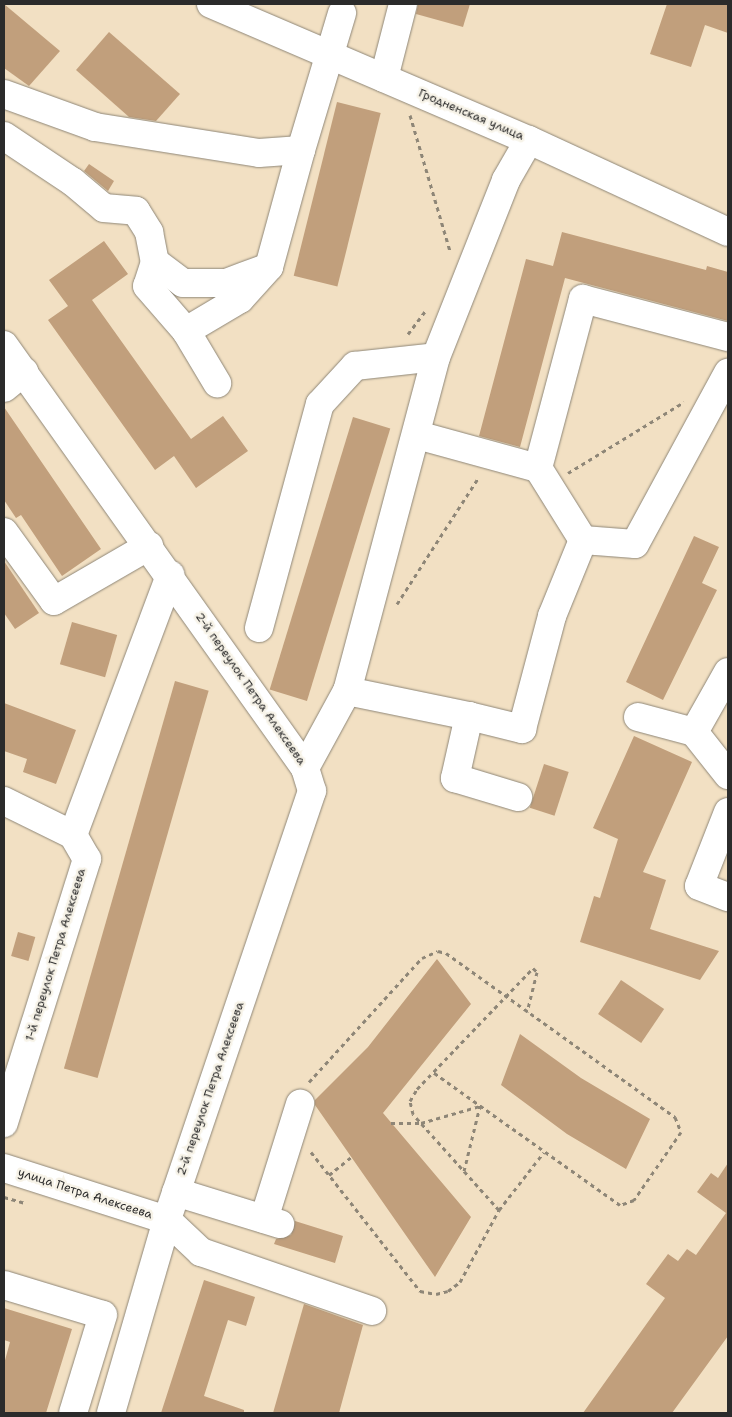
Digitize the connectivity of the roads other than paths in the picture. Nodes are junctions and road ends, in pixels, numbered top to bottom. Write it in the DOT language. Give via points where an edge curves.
graph roads {
  1 [pos="211,4"];
  2 [pos="403,4"];
  3 [pos="342,13"];
  4 [pos="330,55"];
  5 [pos="392,82"];
  6 [pos="4,94"];
  7 [pos="4,136"];
  8 [pos="529,140"];
  9 [pos="301,150"];
  10 [pos="728,232"];
  11 [pos="155,262"];
  12 [pos="269,267"];
  13 [pos="186,331"];
  14 [pos="728,337"];
  15 [pos="4,345"];
  16 [pos="436,357"];
  17 [pos="728,373"];
  18 [pos="14,380"];
  19 [pos="217,383"];
  20 [pos="417,435"];
  21 [pos="543,477"];
  22 [pos="4,532"];
  23 [pos="583,540"];
  24 [pos="149,546"];
  25 [pos="170,575"];
  26 [pos="259,628"];
  27 [pos="728,672"];
  28 [pos="347,691"];
  29 [pos="469,716"];
  30 [pos="638,717"];
  31 [pos="694,732"];
  32 [pos="306,768"];
  33 [pos="728,775"];
  34 [pos="518,796"];
  35 [pos="4,801"];
  36 [pos="728,812"];
  37 [pos="73,835"];
  38 [pos="728,898"];
  39 [pos="296,1116"];
  40 [pos="4,1123"];
  41 [pos="4,1168"];
  42 [pos="176,1192"];
  43 [pos="167,1220"];
  44 [pos="4,1285"];
  45 [pos="372,1311"];
  46 [pos="73,1413"];
  47 [pos="111,1413"];
  1 -- 4 [label="street, Гродненская улица"];
  2 -- 5 [label="street"];
  3 -- 4 [label="street"];
  4 -- 5 [label="street, Гродненская улица"];
  4 -- 9 [label="street"];
  5 -- 8 [label="street, Гродненская улица"];
  6 -- 9 [label="street" via="95,127 259,153"];
  7 -- 11 [label="street" via="73,182 104,208 136,211 149,232"];
  8 -- 10 [label="street, Гродненская улица"];
  8 -- 16 [label="street" via="506,180"];
  9 -- 12 [label="street"];
  11 -- 12 [label="street" via="183,282 226,283"];
  11 -- 13 [label="street" via="147,286"];
  12 -- 13 [label="street" via="240,300"];
  13 -- 19 [label="street"];
  14 -- 21 [label="street" via="583,300"];
  15 -- 18 [label="street, 2-й переулок Петра Алексеева"];
  16 -- 20 [label="street"];
  16 -- 26 [label="street" via="355,366 320,404"];
  17 -- 23 [label="street" via="634,544"];
  18 -- 24 [label="street, 2-й переулок Петра Алексеева"];
  20 -- 21 [label="street" via="492,456"];
  20 -- 28 [label="street"];
  21 -- 23 [label="street"];
  22 -- 24 [label="street" via="54,601"];
  23 -- 29 [label="street" via="552,616 522,730"];
  24 -- 25 [label="street, 2-й переулок Петра Алексеева"];
  25 -- 32 [label="street, 2-й переулок Петра Алексеева"];
  25 -- 37 [label="street"];
  27 -- 31 [label="street"];
  28 -- 29 [label="street"];
  28 -- 32 [label="street"];
  29 -- 34 [label="street" via="455,778"];
  30 -- 31 [label="street"];
  31 -- 33 [label="street"];
  32 -- 42 [label="street, 2-й переулок Петра Алексеева" via="312,791"];
  35 -- 37 [label="street"];
  36 -- 38 [label="street" via="699,886"];
  37 -- 40 [label="street, 1-й переулок Петра Алексеева" via="86,859"];
  39 -- 42 [label="street" via="272,1222"];
  41 -- 43 [label="street, улица Петра Алексеева"];
  42 -- 43 [label="street, 2-й переулок Петра Алексеева"];
  43 -- 45 [label="street" via="201,1252"];
  43 -- 47 [label="street, 2-й переулок Петра Алексеева"];
  44 -- 46 [label="street" via="103,1315"];
}
